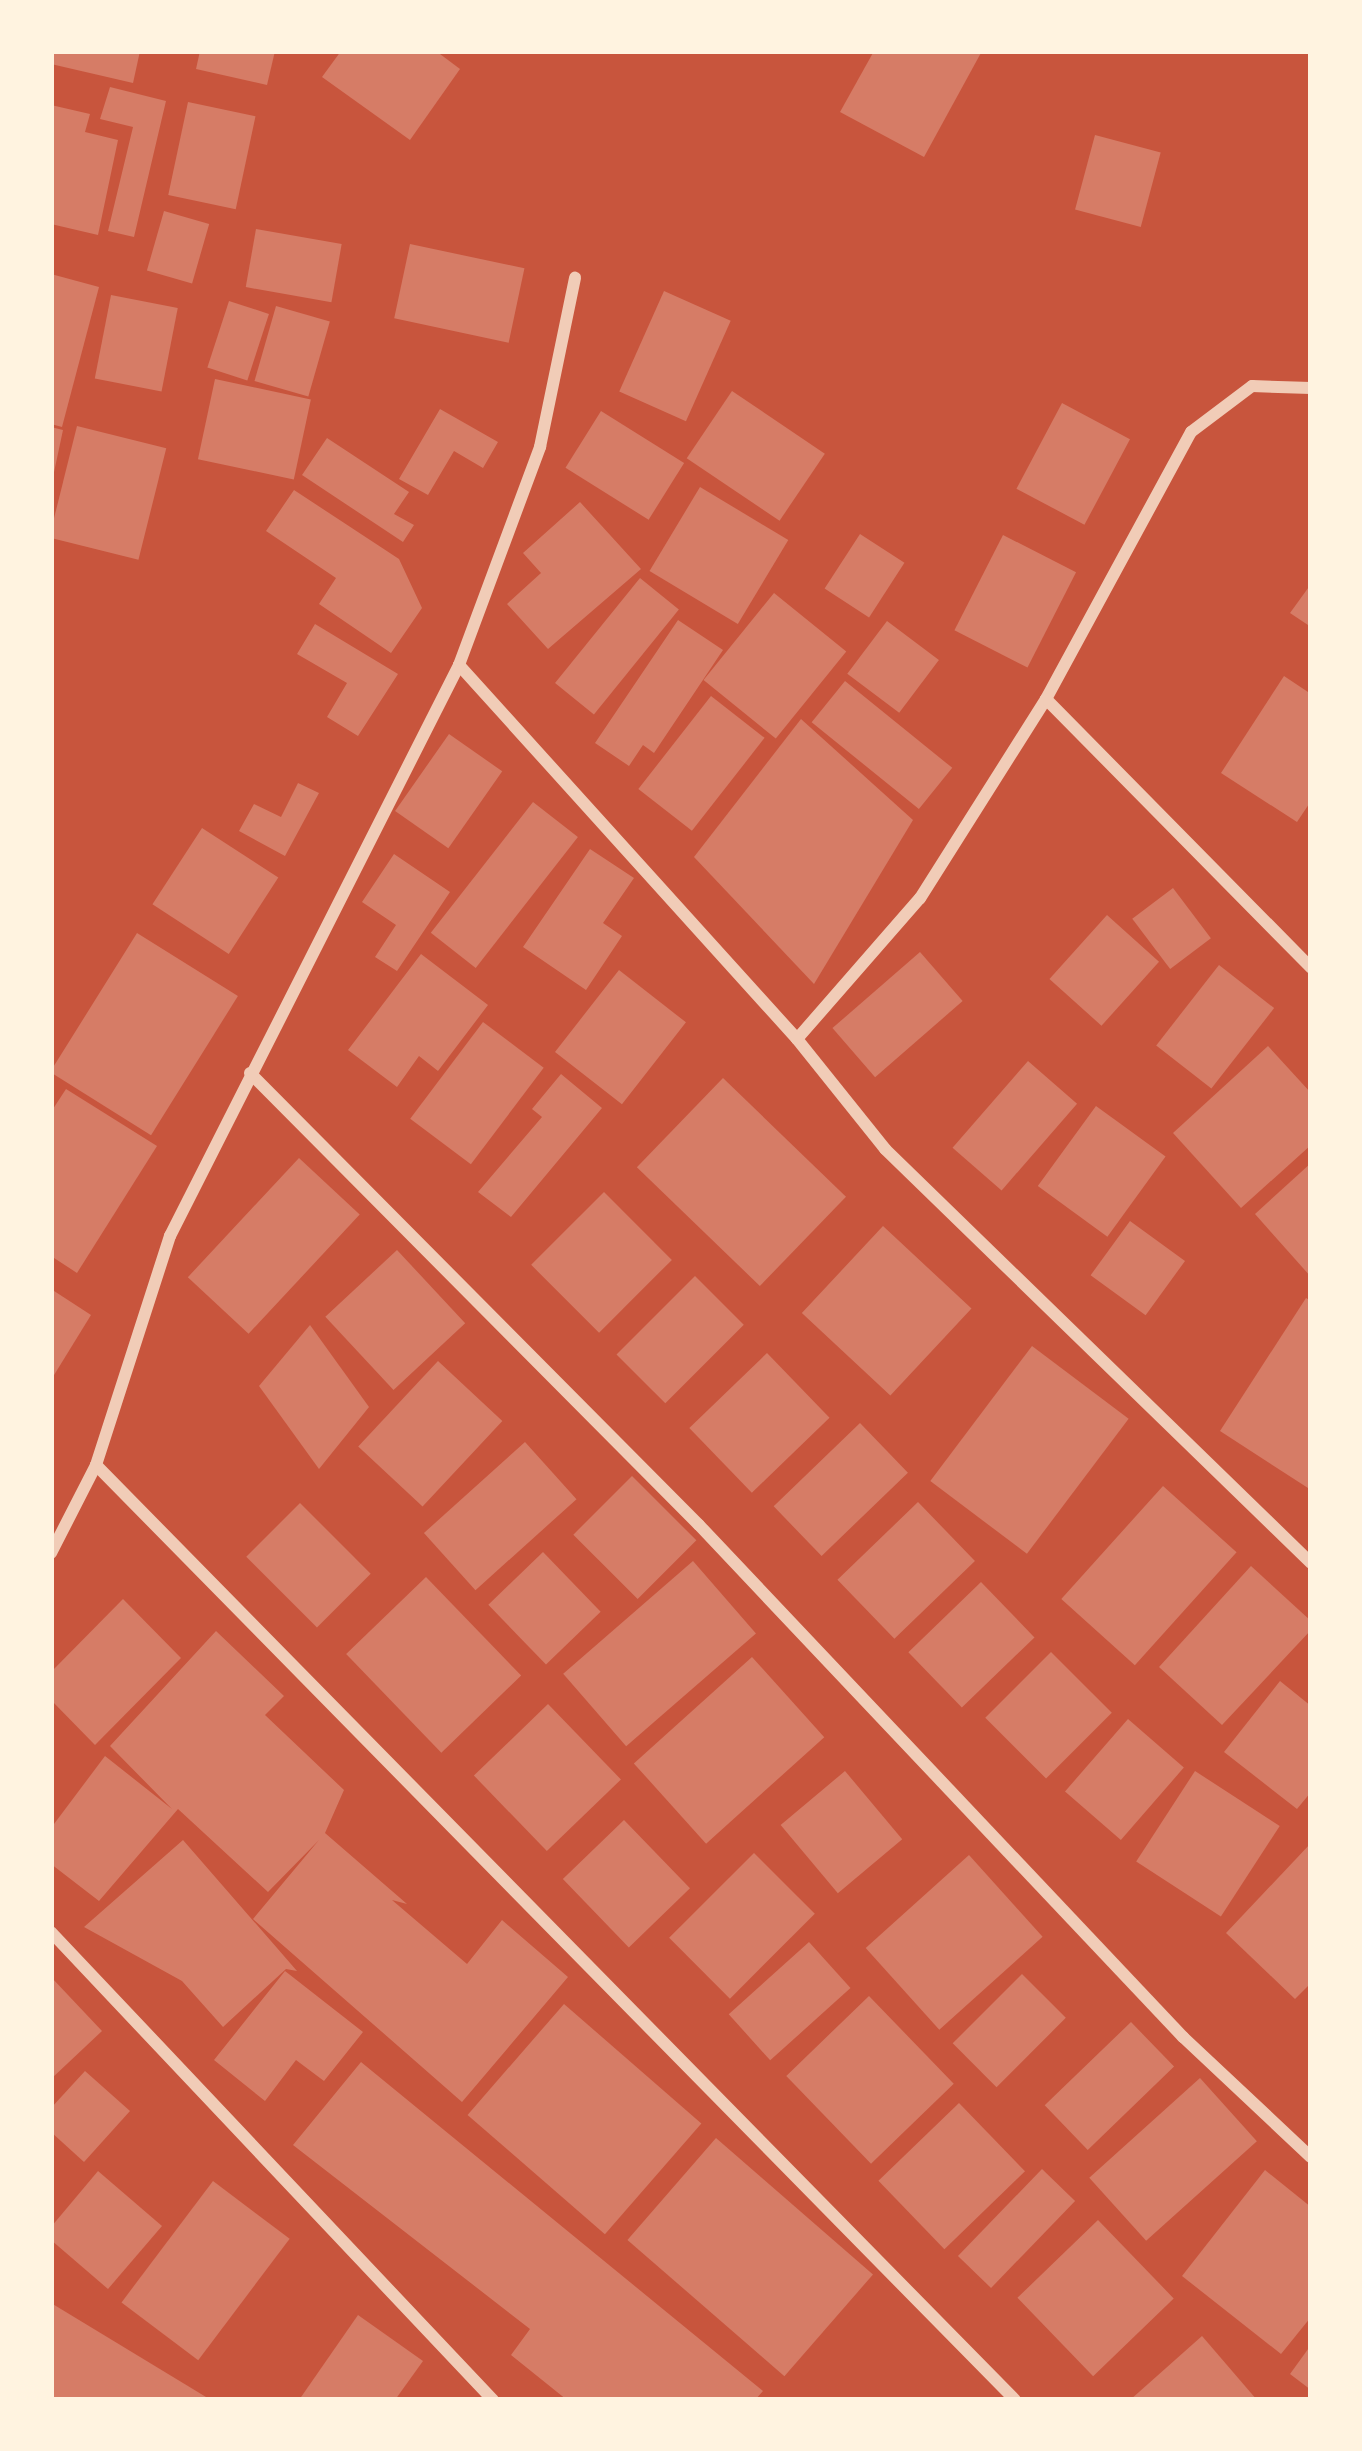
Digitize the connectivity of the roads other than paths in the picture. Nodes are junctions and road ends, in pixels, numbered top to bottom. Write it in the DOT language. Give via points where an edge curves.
graph roads {
  1 [pos="575,278"];
  2 [pos="1311,388"];
  3 [pos="459,665"];
  4 [pos="1046,699"];
  5 [pos="1311,968"];
  6 [pos="797,1039"];
  7 [pos="250,1073"];
  8 [pos="96,1465"];
  9 [pos="51,1553"];
  10 [pos="1311,1563"];
  11 [pos="51,1932"];
  12 [pos="1311,2157"];
  13 [pos="494,2400"];
  14 [pos="1015,2400"];
  1 -- 3 [label="street" via="553,405"];
  2 -- 4 [label="street" via="1252,386 1190,432"];
  3 -- 6 [label="street"];
  3 -- 7 [label="street"];
  4 -- 5 [label="street"];
  4 -- 6 [label="street" via="920,898"];
  6 -- 10 [label="street" via="885,1149"];
  7 -- 8 [label="street" via="170,1237"];
  7 -- 12 [label="street" via="699,1526 1183,2037"];
  8 -- 9 [label="street"];
  8 -- 14 [label="street"];
  11 -- 13 [label="street"];
}
